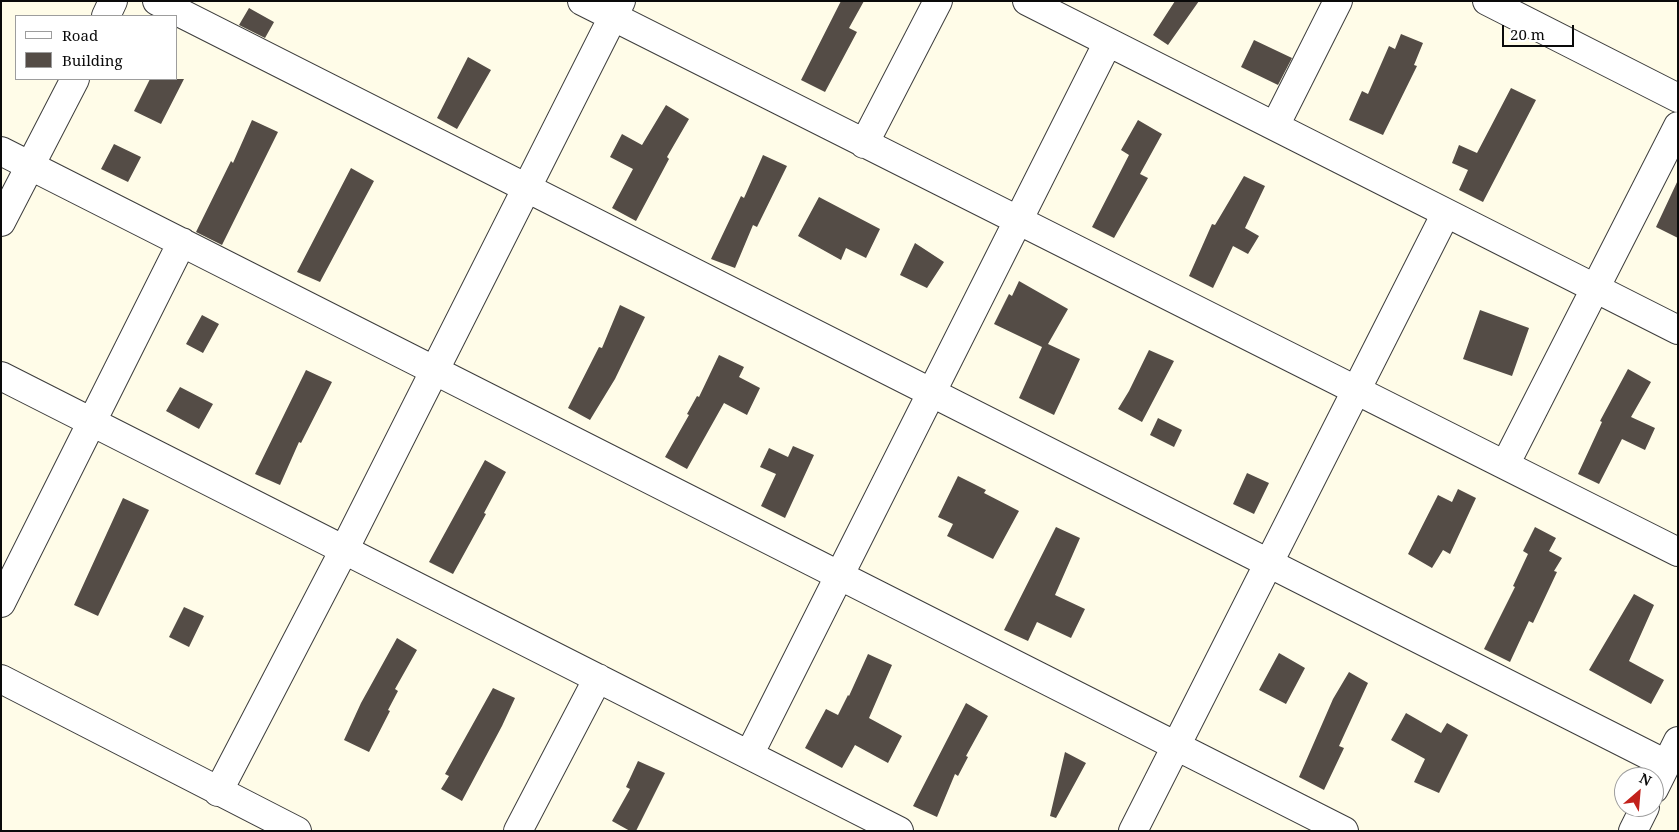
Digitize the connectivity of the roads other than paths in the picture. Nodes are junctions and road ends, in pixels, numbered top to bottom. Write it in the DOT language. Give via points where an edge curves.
graph roads {
  1 [pos="113,1"];
  2 [pos="157,1"];
  3 [pos="582,1"];
  4 [pos="938,1"];
  5 [pos="1027,1"];
  6 [pos="1338,1"];
  7 [pos="1487,1"];
  8 [pos="617,9"];
  9 [pos="106,15"];
  10 [pos="1108,42"];
  11 [pos="74,80"];
  12 [pos="1678,98"];
  13 [pos="1275,126"];
  14 [pos="1678,126"];
  15 [pos="864,144"];
  16 [pos="1,150"];
  17 [pos="31,166"];
  18 [pos="527,188"];
  19 [pos="1446,213"];
  20 [pos="1,222"];
  21 [pos="1018,222"];
  22 [pos="182,242"];
  23 [pos="1595,288"];
  24 [pos="1678,330"];
  25 [pos="435,370"];
  26 [pos="1,376"];
  27 [pos="1356,392"];
  28 [pos="931,393"];
  29 [pos="92,422"];
  30 [pos="1505,465"];
  31 [pos="344,550"];
  32 [pos="1678,552"];
  33 [pos="1268,564"];
  34 [pos="840,575"];
  35 [pos="1,603"];
  36 [pos="598,678"];
  37 [pos="1,679"];
  38 [pos="1176,746"];
  39 [pos="1672,753"];
  40 [pos="749,755"];
  41 [pos="1664,769"];
  42 [pos="218,792"];
  43 [pos="1640,817"];
  44 [pos="297,831"];
  45 [pos="518,831"];
  46 [pos="899,831"];
  47 [pos="1133,831"];
  48 [pos="1344,831"];
  49 [pos="1633,831"];
  1 -- 9 [label="street"];
  2 -- 18 [label="street"];
  3 -- 8 [label="street"];
  4 -- 15 [label="street"];
  5 -- 10 [label="street"];
  6 -- 13 [label="street"];
  7 -- 12 [label="street"];
  8 -- 15 [label="street"];
  8 -- 18 [label="street"];
  10 -- 13 [label="street"];
  10 -- 21 [label="street"];
  11 -- 17 [label="street"];
  13 -- 19 [label="street"];
  14 -- 23 [label="street"];
  15 -- 21 [label="street"];
  16 -- 17 [label="street"];
  17 -- 20 [label="street"];
  17 -- 22 [label="street"];
  18 -- 25 [label="street"];
  18 -- 28 [label="street"];
  19 -- 23 [label="street"];
  19 -- 27 [label="street"];
  21 -- 27 [label="street"];
  21 -- 28 [label="street"];
  22 -- 25 [label="street"];
  22 -- 29 [label="street"];
  23 -- 24 [label="street"];
  23 -- 30 [label="street"];
  25 -- 31 [label="street"];
  25 -- 34 [label="street"];
  26 -- 29 [label="street"];
  27 -- 30 [label="street"];
  27 -- 33 [label="street"];
  28 -- 33 [label="street"];
  28 -- 34 [label="street"];
  29 -- 31 [label="street"];
  29 -- 35 [label="street"];
  30 -- 32 [label="street"];
  31 -- 36 [label="street"];
  31 -- 42 [label="street"];
  33 -- 38 [label="street"];
  33 -- 39 [label="street"];
  34 -- 38 [label="street"];
  34 -- 40 [label="street"];
  36 -- 40 [label="street"];
  36 -- 45 [label="street"];
  37 -- 42 [label="street"];
  38 -- 47 [label="street"];
  38 -- 48 [label="street"];
  39 -- 41 [label="street"];
  40 -- 46 [label="street"];
  42 -- 44 [label="street"];
  43 -- 49 [label="street"];
}
